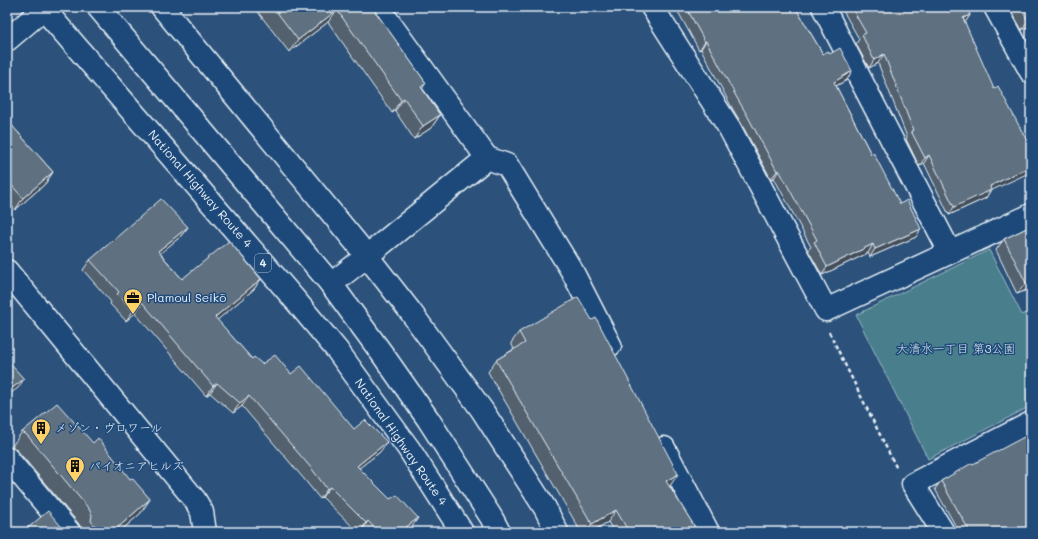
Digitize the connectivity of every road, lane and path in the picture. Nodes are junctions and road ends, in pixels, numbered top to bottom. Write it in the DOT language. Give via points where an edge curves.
graph roads {
  1 [pos="98,7"];
  2 [pos="162,7"];
  3 [pos="378,7"];
  4 [pos="652,7"];
  5 [pos="824,7"];
  6 [pos="995,7"];
  7 [pos="44,8"];
  8 [pos="7,40"];
  9 [pos="1030,69"];
  10 [pos="487,158"];
  11 [pos="1031,215"];
  12 [pos="950,252"];
  13 [pos="367,256"];
  14 [pos="7,271"];
  15 [pos="331,284"];
  16 [pos="826,310"];
  17 [pos="620,363"];
  18 [pos="1031,423"];
  19 [pos="656,433"];
  20 [pos="7,458"];
  21 [pos="913,484"];
  22 [pos="69,532"];
  23 [pos="205,532"];
  24 [pos="462,532"];
  25 [pos="499,532"];
  26 [pos="557,532"];
  27 [pos="708,532"];
  28 [pos="943,532"];
  1 -- 15 [label="main road"];
  2 -- 13 [label="main road"];
  3 -- 10 [label="main road"];
  4 -- 16 [label="main road" via="730,129"];
  5 -- 12 [label="main road"];
  6 -- 9 [label="main road"];
  7 -- 8 [label="main road"];
  7 -- 24 [label="main road, National Highway Route 4 / 4" via="337,350 409,449"];
  10 -- 13 [label="main road"];
  10 -- 17 [label="main road" via="507,165 572,271"];
  11 -- 12 [label="main road"];
  12 -- 16 [label="main road"];
  13 -- 15 [label="main road"];
  13 -- 26 [label="main road" via="482,410"];
  14 -- 23 [label="main road" via="195,500 202,512"];
  15 -- 25 [label="main road" via="428,419"];
  16 -- 21 [label="path" via="826,327 897,470"];
  18 -- 21 [label="main road"];
  19 -- 27 [label="main road"];
  20 -- 22 [label="main road"];
  21 -- 28 [label="main road"];
}
